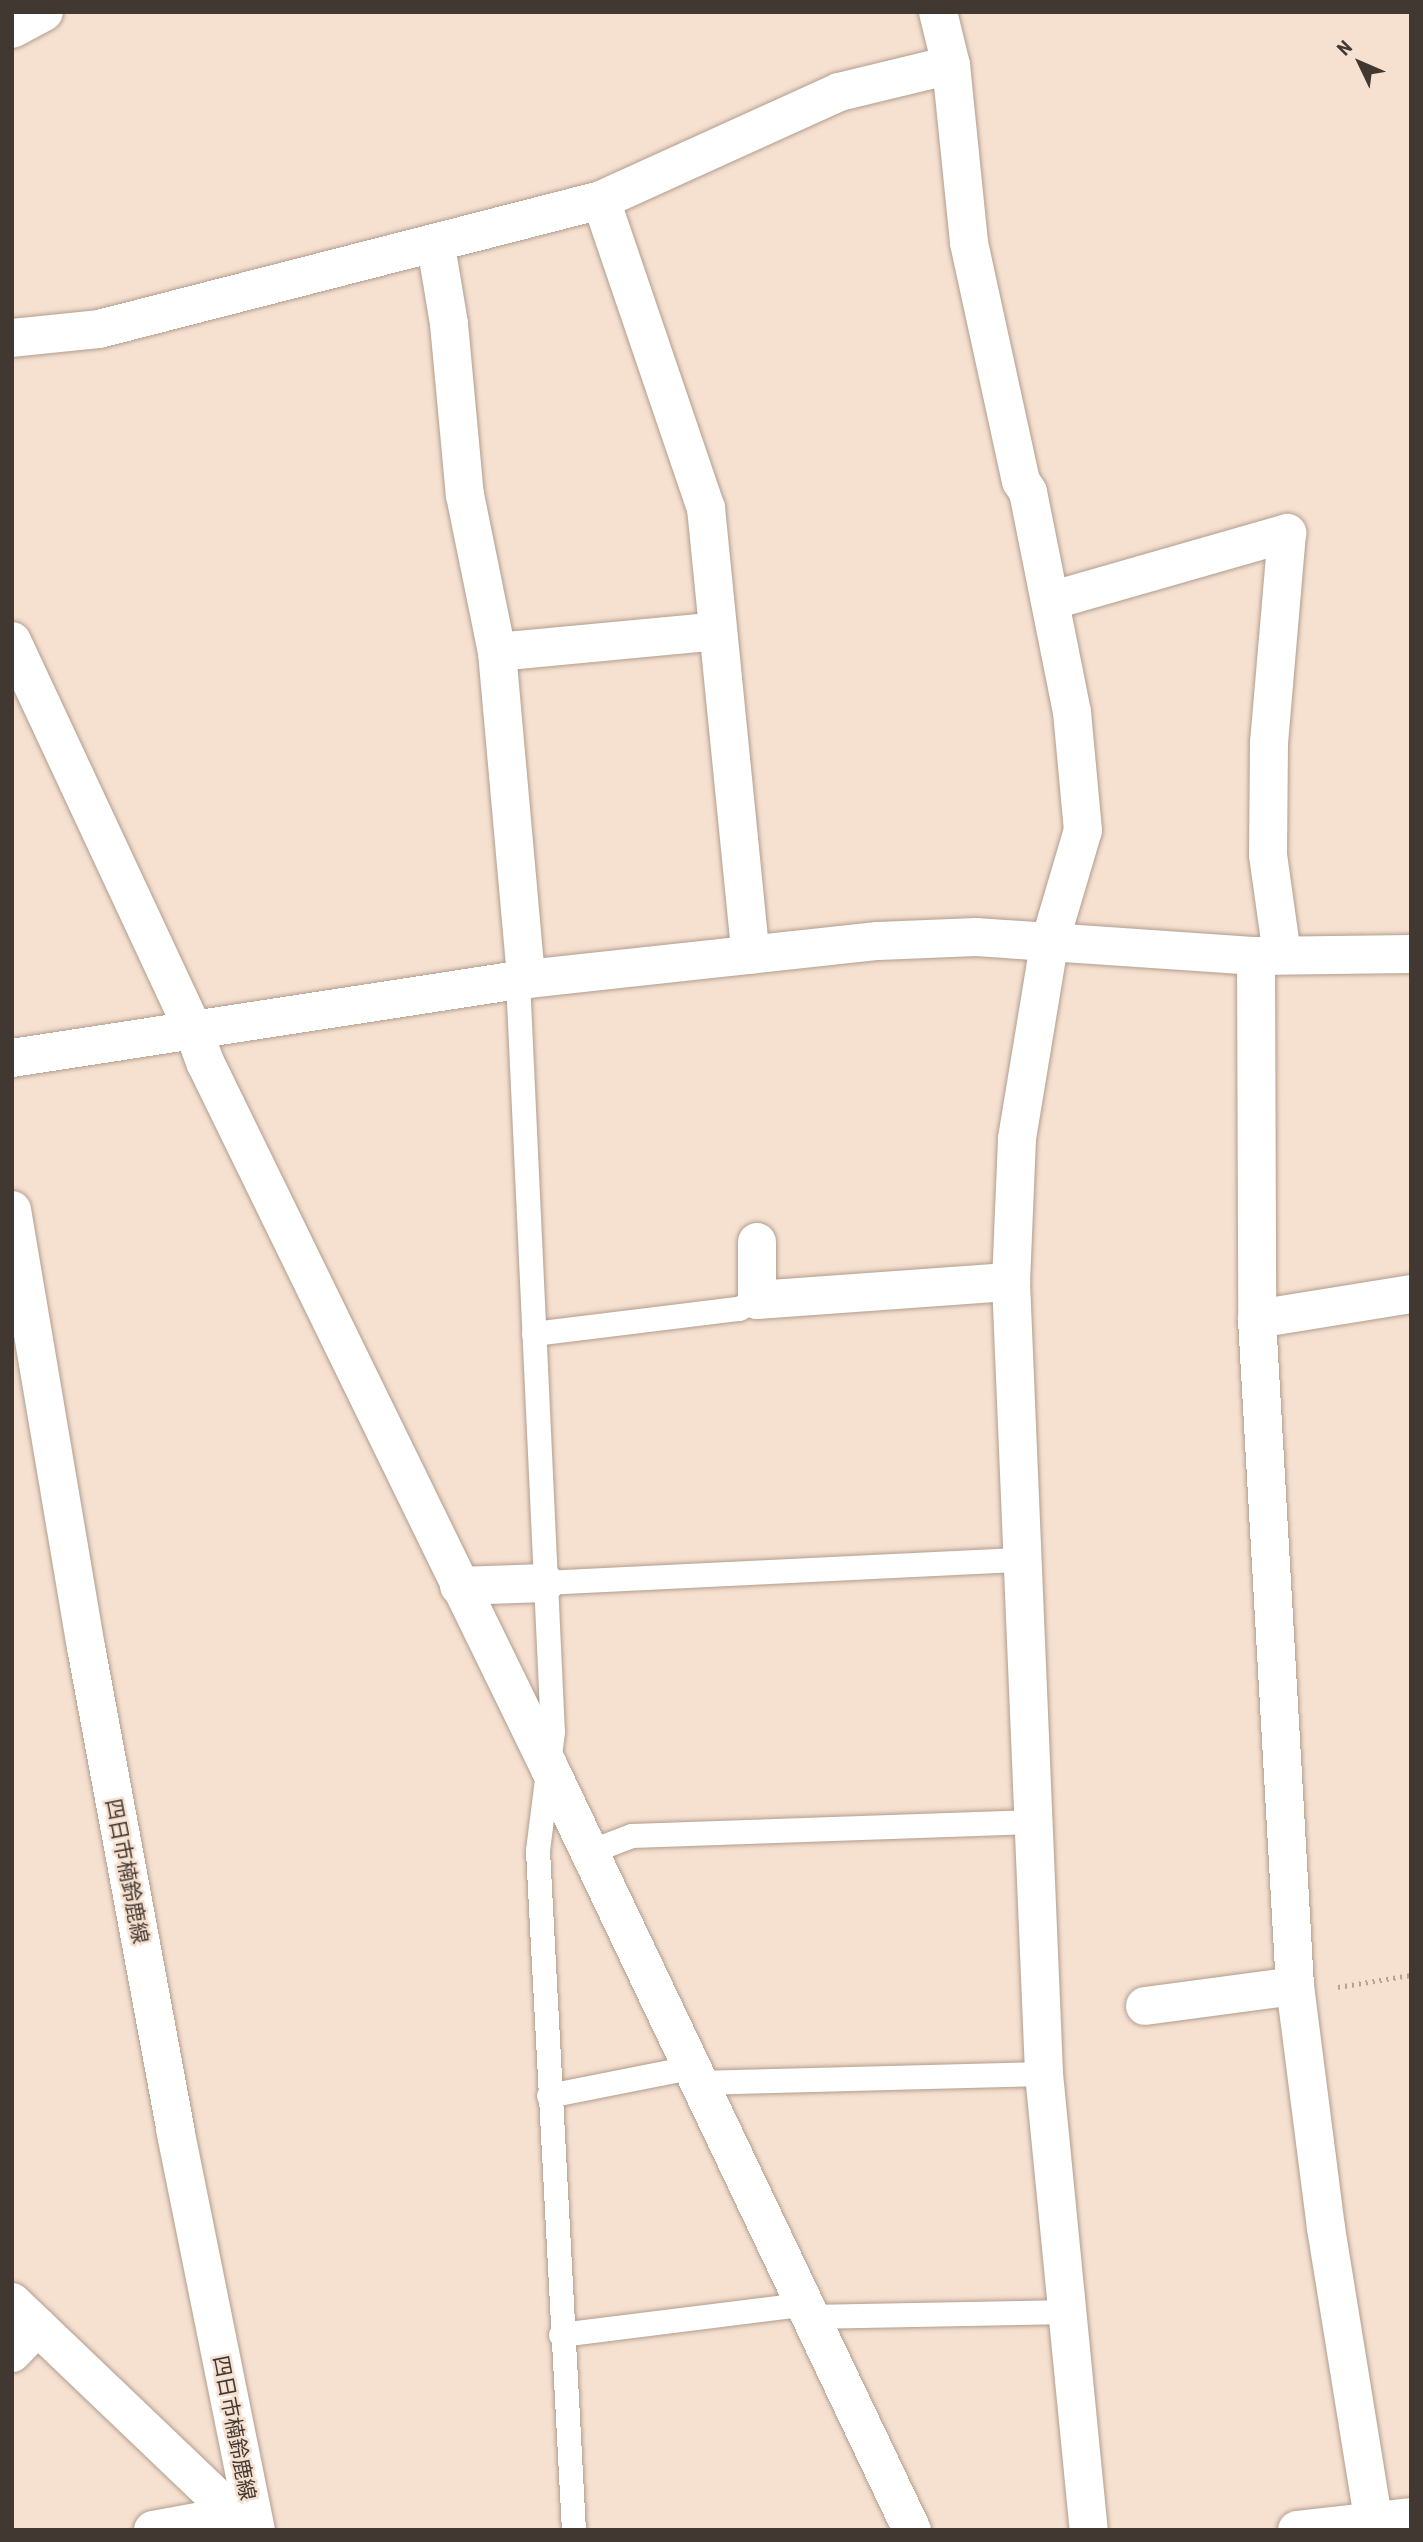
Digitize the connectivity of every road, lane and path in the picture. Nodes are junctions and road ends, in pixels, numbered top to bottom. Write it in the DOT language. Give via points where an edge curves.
graph roads {
  1 [pos="44,12"];
  2 [pos="938,12"];
  3 [pos="12,29"];
  4 [pos="951,65"];
  5 [pos="601,200"];
  6 [pos="436,246"];
  7 [pos="12,338"];
  8 [pos="1050,601"];
  9 [pos="718,631"];
  10 [pos="12,641"];
  11 [pos="497,652"];
  12 [pos="1049,945"];
  13 [pos="1411,954"];
  14 [pos="751,955"];
  15 [pos="1269,955"];
  16 [pos="522,980"];
  17 [pos="193,1029"];
  18 [pos="12,1058"];
  19 [pos="12,1210"];
  20 [pos="757,1242"];
  21 [pos="1011,1282"];
  22 [pos="1411,1294"];
  23 [pos="757,1300"];
  24 [pos="1256,1319"];
  25 [pos="534,1334"];
  26 [pos="1020,1560"];
  27 [pos="545,1583"];
  28 [pos="459,1586"];
  29 [pos="550,1767"];
  30 [pos="1034,1822"];
  31 [pos="590,1852"];
  32 [pos="1411,1975"];
  33 [pos="1295,1990"];
  34 [pos="1145,2007"];
  35 [pos="1044,2074"];
  36 [pos="693,2076"];
  37 [pos="549,2096"];
  38 [pos="805,2311"];
  39 [pos="1067,2312"];
  40 [pos="25,2314"];
  41 [pos="561,2335"];
  42 [pos="12,2353"];
  43 [pos="1411,2517"];
  44 [pos="247,2519"];
  45 [pos="1374,2526"];
  46 [pos="153,2530"];
  47 [pos="574,2530"];
  48 [pos="912,2530"];
  49 [pos="1088,2530"];
  50 [pos="1297,2530"];
  1 -- 3 [label="street"];
  2 -- 4 [label="street"];
  4 -- 5 [label="street" via="839,92"];
  4 -- 8 [label="street" via="969,243"];
  5 -- 6 [label="street"];
  5 -- 9 [label="street" via="706,508"];
  6 -- 7 [label="street" via="99,329"];
  6 -- 11 [label="street" via="449,324 465,495"];
  8 -- 12 [label="street" via="1072,712 1083,830"];
  8 -- 15 [label="street" via="1287,533 1269,742"];
  9 -- 11 [label="street"];
  9 -- 14 [label="street"];
  10 -- 17 [label="street"];
  11 -- 16 [label="street"];
  12 -- 14 [label="street" via="976,937 878,941"];
  12 -- 15 [label="street"];
  12 -- 21 [label="street" via="1017,1139"];
  13 -- 15 [label="street"];
  14 -- 16 [label="street"];
  15 -- 24 [label="street"];
  16 -- 17 [label="street"];
  16 -- 25 [label="lane"];
  17 -- 18 [label="street"];
  17 -- 28 [label="street"];
  19 -- 44 [label="street, 四日市楠鈴鹿線" via="91,1674"];
  20 -- 23 [label="street"];
  21 -- 23 [label="street"];
  21 -- 26 [label="street"];
  22 -- 24 [label="street"];
  23 -- 25 [label="lane" via="739,1309"];
  24 -- 33 [label="street"];
  25 -- 27 [label="lane"];
  26 -- 27 [label="lane"];
  26 -- 30 [label="street"];
  27 -- 28 [label="street"];
  27 -- 29 [label="lane" via="553,1731"];
  28 -- 29 [label="street"];
  29 -- 31 [label="street"];
  29 -- 37 [label="lane" via="538,1851"];
  30 -- 31 [label="lane" via="632,1836"];
  30 -- 35 [label="street"];
  31 -- 36 [label="street"];
  32 -- 33 [label="path"];
  33 -- 34 [label="street"];
  33 -- 45 [label="street" via="1326,2228"];
  35 -- 36 [label="lane"];
  35 -- 39 [label="street"];
  36 -- 37 [label="lane"];
  36 -- 38 [label="street"];
  37 -- 41 [label="lane"];
  38 -- 39 [label="lane"];
  38 -- 41 [label="lane"];
  38 -- 48 [label="street"];
  39 -- 49 [label="street"];
  40 -- 42 [label="street"];
  40 -- 44 [label="street"];
  41 -- 47 [label="lane"];
  43 -- 45 [label="street"];
  44 -- 46 [label="street"];
  45 -- 50 [label="street"];
}
